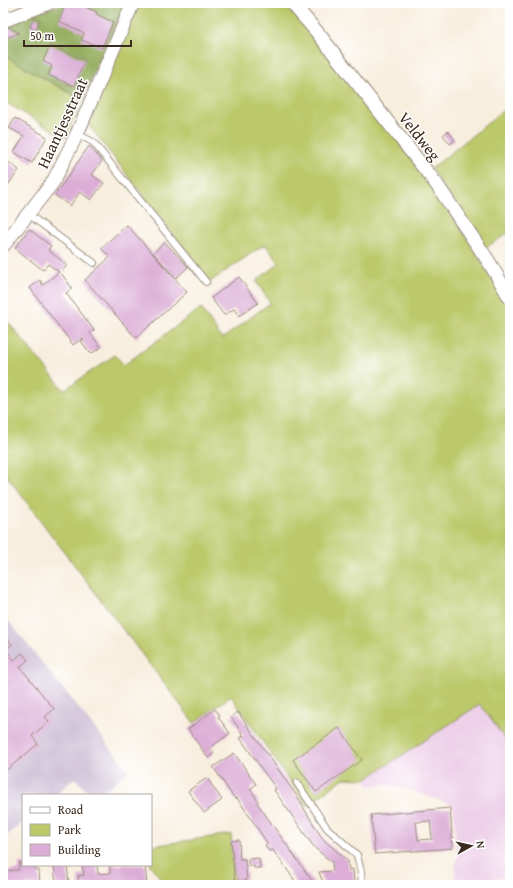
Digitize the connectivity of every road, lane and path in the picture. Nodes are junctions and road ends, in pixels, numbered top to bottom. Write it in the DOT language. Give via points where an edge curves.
graph roads {
  1 [pos="48,3"];
  2 [pos="133,3"];
  3 [pos="292,3"];
  4 [pos="3,21"];
  5 [pos="77,134"];
  6 [pos="28,214"];
  7 [pos="3,246"];
  8 [pos="94,263"];
  9 [pos="206,282"];
  10 [pos="510,298"];
  11 [pos="297,783"];
  12 [pos="362,885"];
  1 -- 4 [label="street"];
  2 -- 5 [label="street, Haantjesstraat"];
  3 -- 10 [label="street, Veldweg" via="435,182"];
  5 -- 6 [label="street, Haantjesstraat" via="53,182"];
  5 -- 9 [label="lane" via="93,142"];
  6 -- 7 [label="street, Haantjesstraat"];
  6 -- 8 [label="lane"];
  11 -- 12 [label="lane" via="328,828 357,855"];
}
